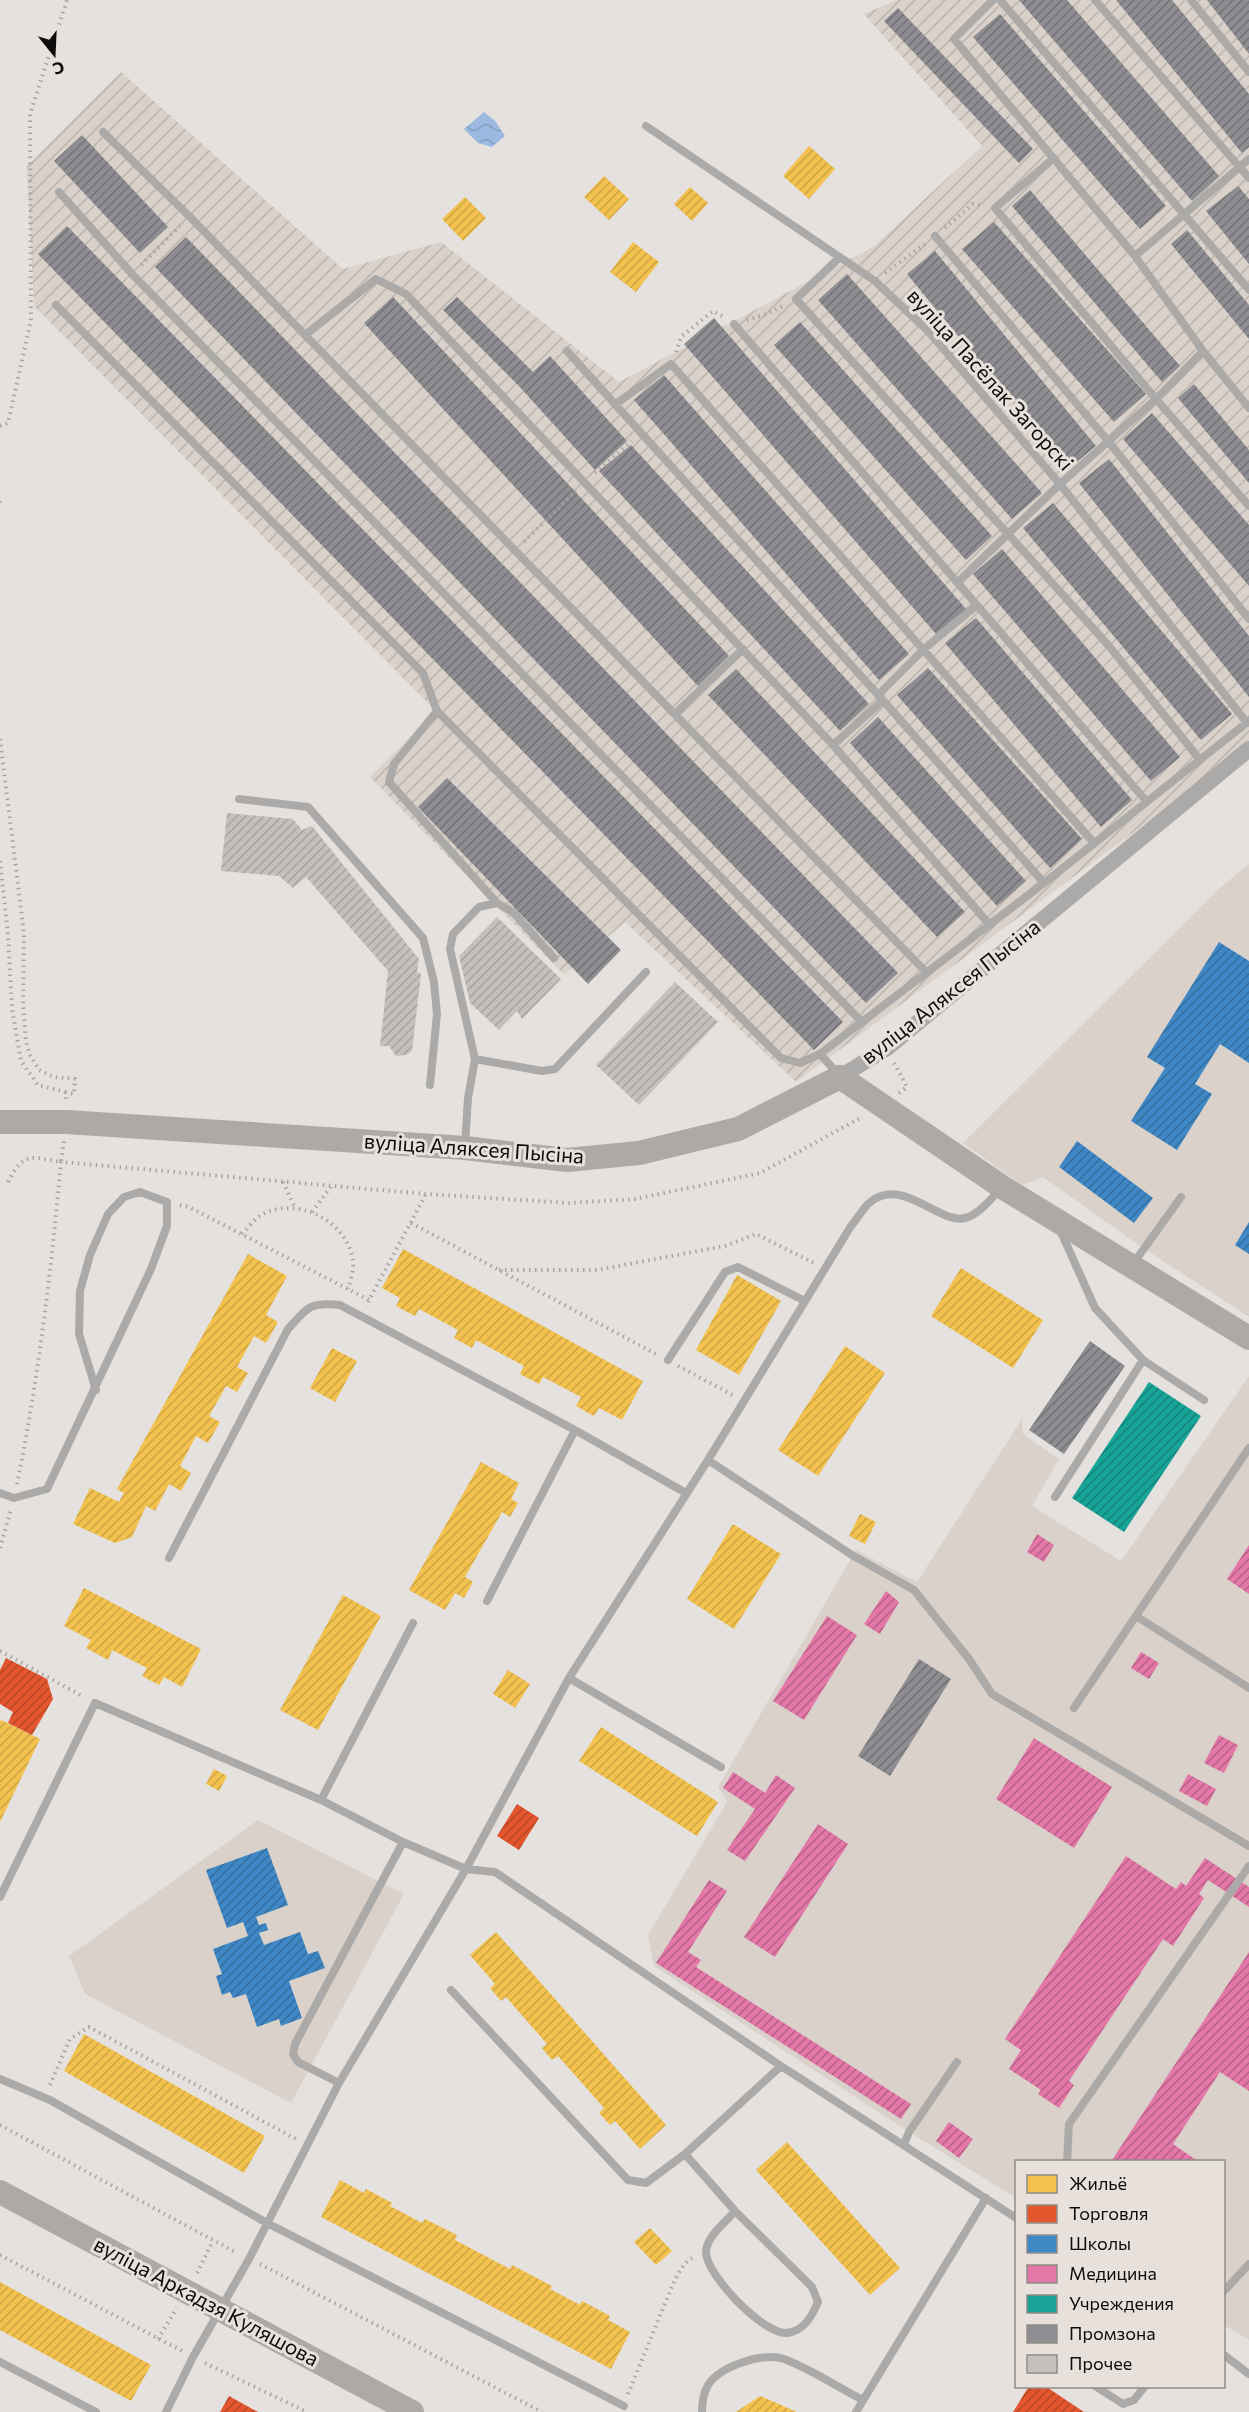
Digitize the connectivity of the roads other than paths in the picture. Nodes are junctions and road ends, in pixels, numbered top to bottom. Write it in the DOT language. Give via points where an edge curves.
graph roads {
  1 [pos="993,0"];
  2 [pos="1000,0"];
  3 [pos="1095,0"];
  4 [pos="1191,0"];
  5 [pos="1249,72"];
  6 [pos="646,126"];
  7 [pos="103,132"];
  8 [pos="1054,158"];
  9 [pos="1249,159"];
  10 [pos="1239,167"];
  11 [pos="1249,178"];
  12 [pos="59,192"];
  13 [pos="1184,214"];
  14 [pos="935,236"];
  15 [pos="840,256"];
  16 [pos="1135,256"];
  17 [pos="1249,290"];
  18 [pos="56,305"];
  19 [pos="734,324"];
  20 [pos="305,335"];
  21 [pos="567,351"];
  22 [pos="1203,351"];
  23 [pos="1156,399"];
  24 [pos="616,404"];
  25 [pos="1249,408"];
  26 [pos="1109,442"];
  27 [pos="1060,484"];
  28 [pos="1249,506"];
  29 [pos="1007,534"];
  30 [pos="958,582"];
  31 [pos="976,606"];
  32 [pos="1249,620"];
  33 [pos="743,649"];
  34 [pos="924,649"];
  35 [pos="880,697"];
  36 [pos="437,711"];
  37 [pos="675,714"];
  38 [pos="1248,722"];
  39 [pos="833,744"];
  40 [pos="1249,749"];
  41 [pos="1200,760"];
  42 [pos="239,800"];
  43 [pos="1147,802"];
  44 [pos="1094,843"];
  45 [pos="1044,883"];
  46 [pos="497,903"];
  47 [pos="989,924"];
  48 [pos="554,958"];
  49 [pos="646,972"];
  50 [pos="926,972"];
  51 [pos="862,1022"];
  52 [pos="820,1054"];
  53 [pos="475,1059"];
  54 [pos="840,1077"];
  55 [pos="429,1085"];
  56 [pos="0,1122"];
  57 [pos="465,1148"];
  58 [pos="1002,1187"];
  59 [pos="1180,1197"];
  60 [pos="1055,1218"];
  61 [pos="1131,1267"];
  62 [pos="805,1301"];
  63 [pos="1249,1338"];
  64 [pos="668,1360"];
  65 [pos="1143,1360"];
  66 [pos="96,1390"];
  67 [pos="1204,1400"];
  68 [pos="575,1431"];
  69 [pos="1249,1448"];
  70 [pos="708,1460"];
  71 [pos="0,1493"];
  72 [pos="686,1493"];
  73 [pos="1055,1497"];
  74 [pos="169,1558"];
  75 [pos="487,1601"];
  76 [pos="1136,1616"];
  77 [pos="412,1623"];
  78 [pos="570,1678"];
  79 [pos="1249,1689"];
  80 [pos="1074,1708"];
  81 [pos="721,1767"];
  82 [pos="321,1800"];
  83 [pos="403,1842"];
  84 [pos="1249,1846"];
  85 [pos="1249,1866"];
  86 [pos="466,1869"];
  87 [pos="0,1897"];
  88 [pos="451,1990"];
  89 [pos="957,2062"];
  90 [pos="781,2066"];
  91 [pos="0,2079"];
  92 [pos="339,2083"];
  93 [pos="904,2144"];
  94 [pos="684,2154"];
  95 [pos="1067,2160"];
  96 [pos="0,2192"];
  97 [pos="986,2198"];
  98 [pos="735,2211"];
  99 [pos="1015,2217"];
  100 [pos="267,2223"];
  101 [pos="1249,2264"];
  102 [pos="1225,2290"];
  103 [pos="221,2310"];
  104 [pos="1225,2356"];
  105 [pos="0,2362"];
  106 [pos="1249,2374"];
  107 [pos="1098,2388"];
  108 [pos="1143,2388"];
  109 [pos="863,2400"];
  110 [pos="624,2406"];
  111 [pos="96,2412"];
  112 [pos="166,2412"];
  113 [pos="412,2412"];
  114 [pos="702,2412"];
  115 [pos="856,2412"];
  1 -- 8 [label="lane" via="954,39"];
  2 -- 13 [label="lane"];
  3 -- 10 [label="lane"];
  4 -- 5 [label="lane"];
  6 -- 15 [label="lane, вуліца Пасёлак Загорскі"];
  7 -- 20 [label="lane"];
  8 -- 16 [label="lane"];
  8 -- 23 [label="lane" via="995,208"];
  9 -- 10 [label="lane"];
  10 -- 11 [label="lane"];
  10 -- 13 [label="lane"];
  12 -- 51 [label="lane" via="132,274"];
  13 -- 16 [label="lane"];
  13 -- 17 [label="lane"];
  14 -- 26 [label="lane"];
  15 -- 27 [label="lane, вуліца Пасёлак Загорскі" via="875,281 927,330"];
  15 -- 29 [label="lane" via="796,299"];
  16 -- 22 [label="lane"];
  18 -- 36 [label="lane" via="423,673"];
  19 -- 30 [label="lane"];
  20 -- 33 [label="lane" via="376,279 406,294"];
  20 -- 37 [label="lane"];
  21 -- 24 [label="lane"];
  22 -- 23 [label="lane"];
  22 -- 25 [label="lane"];
  23 -- 26 [label="lane"];
  23 -- 28 [label="lane"];
  24 -- 34 [label="lane" via="671,364"];
  24 -- 35 [label="lane"];
  26 -- 27 [label="lane"];
  26 -- 32 [label="lane"];
  27 -- 29 [label="lane"];
  27 -- 38 [label="lane, вуліца Пасёлак Загорскі"];
  29 -- 30 [label="lane"];
  29 -- 41 [label="lane" via="1109,646"];
  30 -- 31 [label="lane"];
  31 -- 34 [label="lane"];
  31 -- 43 [label="lane"];
  33 -- 37 [label="lane"];
  33 -- 39 [label="lane"];
  34 -- 35 [label="lane"];
  34 -- 44 [label="lane"];
  35 -- 39 [label="lane" via="880,704"];
  35 -- 45 [label="lane"];
  36 -- 46 [label="lane" via="394,764 389,782"];
  36 -- 52 [label="lane" via="781,1058 800,1063"];
  37 -- 50 [label="lane"];
  38 -- 41 [label="lane"];
  39 -- 47 [label="lane"];
  40 -- 54 [label="street, вуліца Аляксея Пысіна" via="887,1048"];
  41 -- 43 [label="lane"];
  42 -- 55 [label="lane" via="308,807 423,938 434,982 436,1014"];
  43 -- 44 [label="lane"];
  44 -- 45 [label="lane"];
  45 -- 47 [label="lane"];
  46 -- 48 [label="lane" via="513,912"];
  46 -- 53 [label="lane" via="479,908 453,934 450,949"];
  47 -- 50 [label="lane"];
  49 -- 53 [label="lane" via="555,1069 542,1071"];
  50 -- 51 [label="lane"];
  51 -- 52 [label="lane"];
  52 -- 54 [label="lane"];
  53 -- 57 [label="lane"];
  54 -- 57 [label="main road, вуліца Аляксея Пысіна" via="738,1129 639,1153 567,1160"];
  54 -- 58 [label="main road"];
  56 -- 57 [label="main road, вуліца Аляксея Пысіна" via="66,1122"];
  58 -- 60 [label="main road"];
  58 -- 62 [label="lane" via="983,1207 958,1220 917,1200 888,1194 870,1202"];
  59 -- 61 [label="lane"];
  60 -- 61 [label="main road"];
  60 -- 65 [label="lane" via="1095,1308"];
  61 -- 63 [label="main road"];
  62 -- 64 [label="lane" via="738,1267 725,1272"];
  62 -- 70 [label="lane"];
  65 -- 67 [label="lane"];
  65 -- 73 [label="lane"];
  66 -- 66 [label="lane" via="167,1226 167,1202 140,1192 124,1197 108,1214 80,1291 79,1334"];
  66 -- 71 [label="lane" via="47,1489 14,1498"];
  68 -- 72 [label="lane"];
  68 -- 74 [label="lane" via="340,1305 318,1303 288,1329"];
  68 -- 75 [label="lane"];
  69 -- 76 [label="lane"];
  70 -- 72 [label="lane"];
  70 -- 84 [label="lane" via="852,1555 914,1590 992,1694"];
  72 -- 78 [label="lane"];
  76 -- 79 [label="lane"];
  76 -- 80 [label="lane"];
  77 -- 82 [label="lane"];
  78 -- 81 [label="lane"];
  78 -- 86 [label="lane"];
  82 -- 83 [label="lane"];
  82 -- 87 [label="lane" via="95,1703"];
  83 -- 86 [label="lane"];
  83 -- 92 [label="lane" via="295,2044 293,2054 298,2062"];
  85 -- 95 [label="lane" via="1069,2124"];
  86 -- 90 [label="lane" via="495,1872"];
  86 -- 92 [label="lane"];
  88 -- 94 [label="lane" via="628,2180 646,2183"];
  89 -- 93 [label="lane"];
  90 -- 93 [label="lane"];
  90 -- 94 [label="lane"];
  91 -- 100 [label="lane" via="50,2100"];
  92 -- 100 [label="lane"];
  93 -- 97 [label="lane"];
  94 -- 98 [label="lane"];
  96 -- 103 [label="main road, вуліца Аркадзя Куляшова"];
  97 -- 99 [label="lane"];
  97 -- 109 [label="lane"];
  98 -- 98 [label="lane" via="812,2288 818,2302 810,2319 796,2331 774,2331 752,2315 709,2265 708,2243"];
  100 -- 103 [label="lane"];
  100 -- 110 [label="lane"];
  101 -- 102 [label="lane"];
  103 -- 112 [label="lane"];
  103 -- 113 [label="main road, вуліца Аркадзя Куляшова"];
  104 -- 106 [label="lane"];
  105 -- 111 [label="lane"];
  107 -- 108 [label="lane" via="1123,2404 1134,2400"];
  109 -- 114 [label="lane" via="782,2358 755,2359 718,2374 708,2385"];
  109 -- 115 [label="lane"];
}
